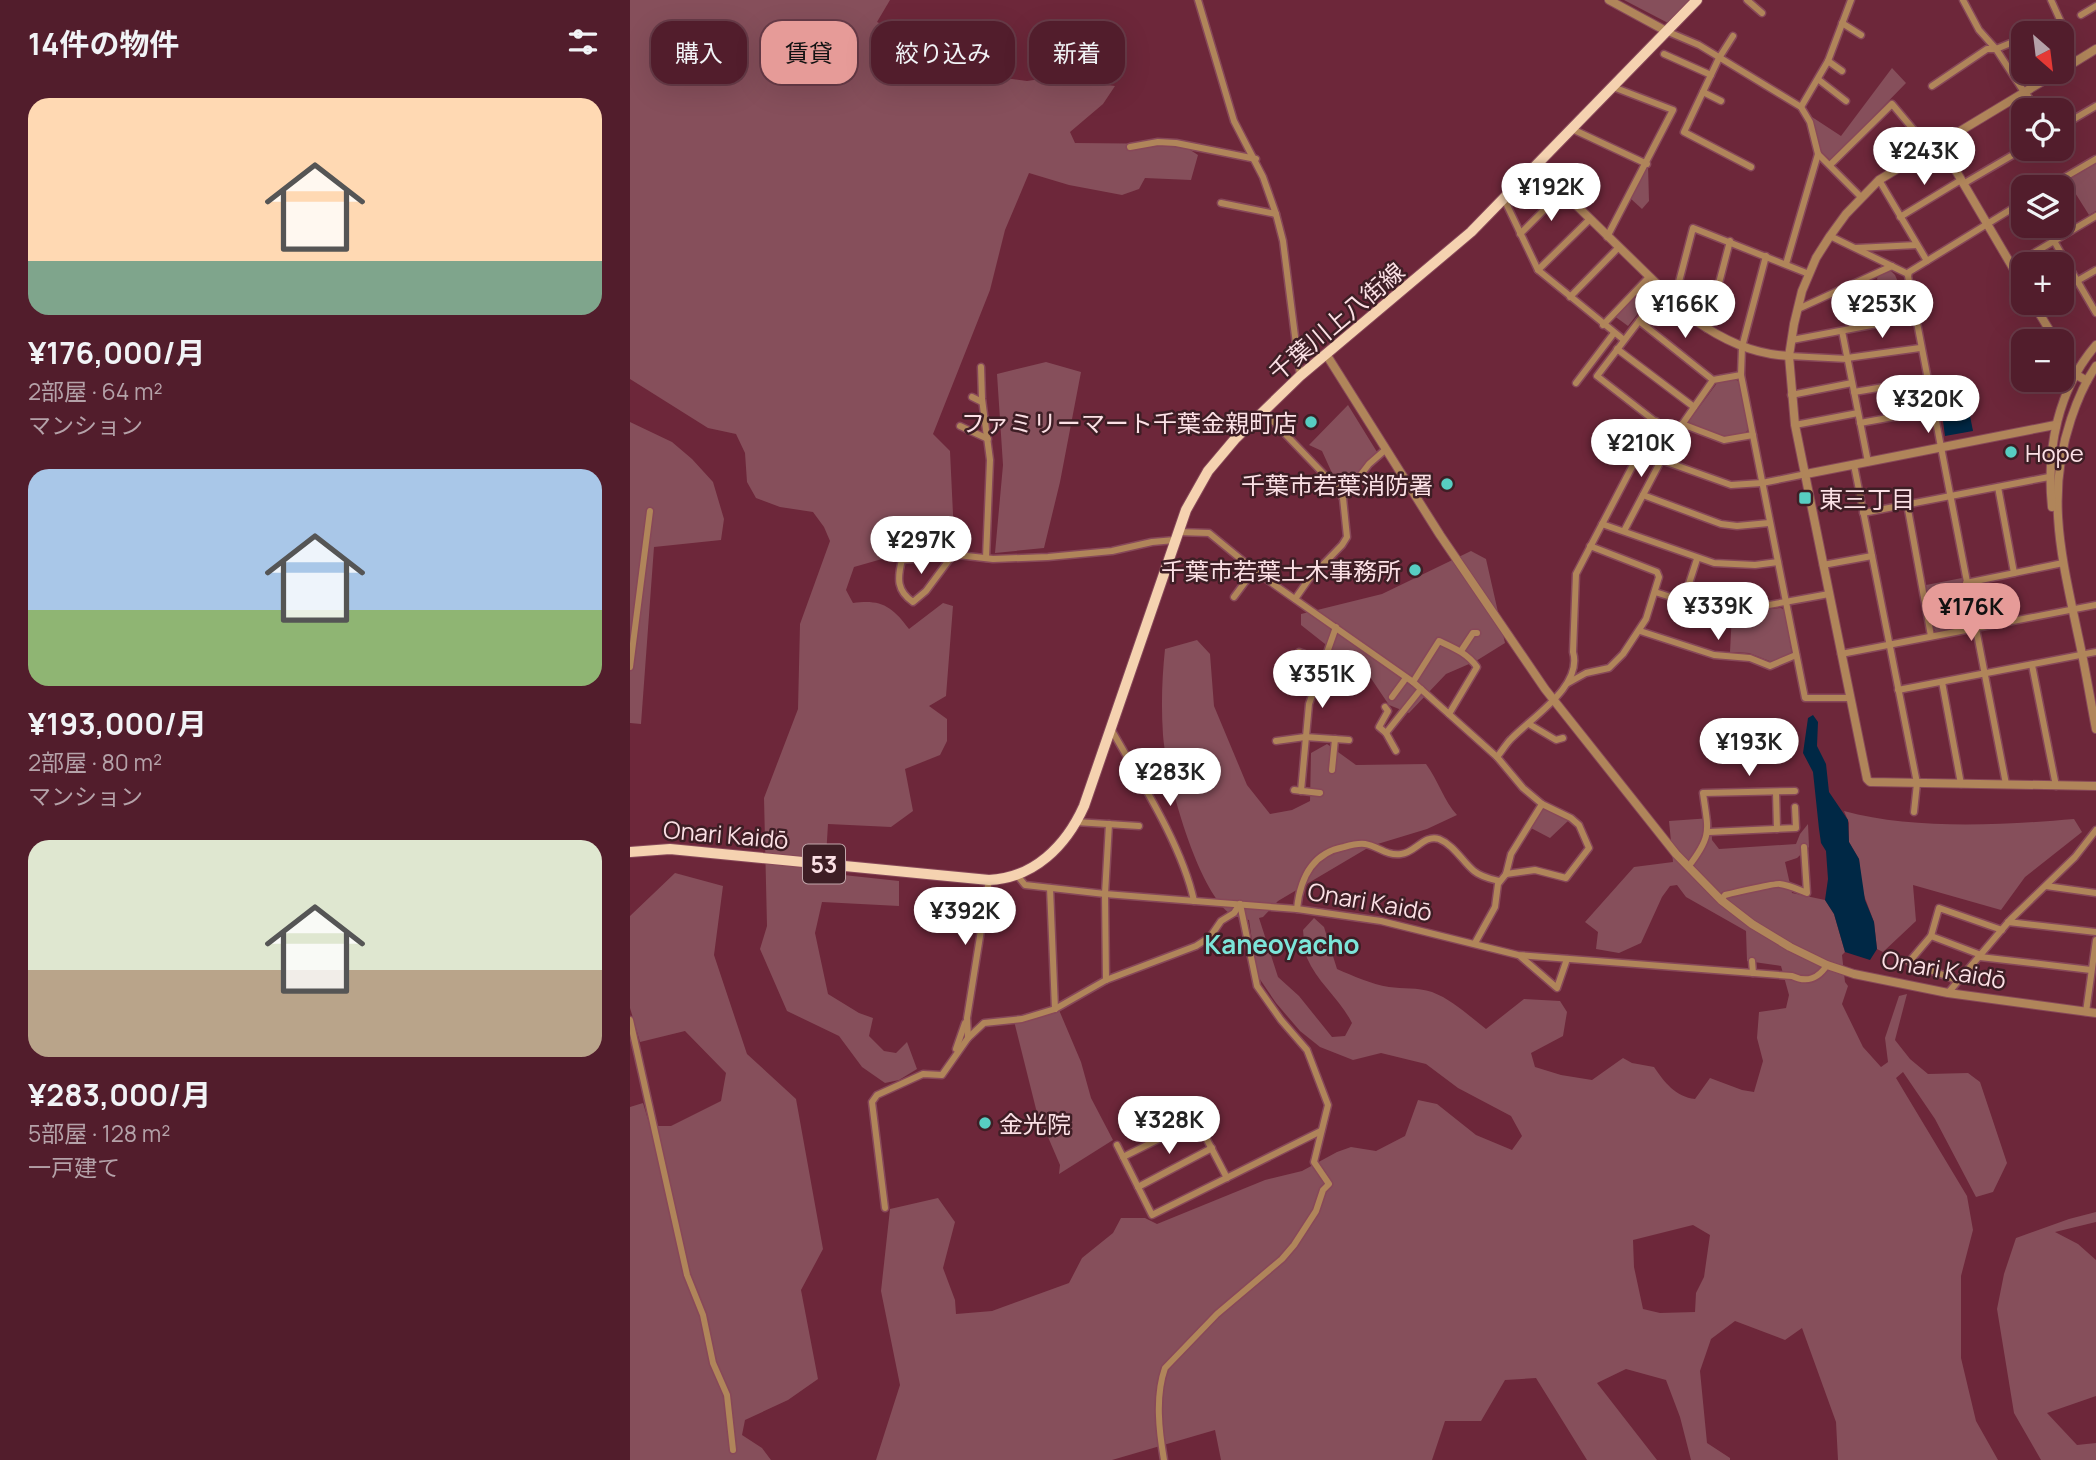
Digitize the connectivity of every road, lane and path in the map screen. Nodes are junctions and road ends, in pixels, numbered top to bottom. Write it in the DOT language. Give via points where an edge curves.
graph roads {
  1 [pos="1198,0"];
  2 [pos="1609,0"];
  3 [pos="1697,0"];
  4 [pos="1747,0"];
  5 [pos="1851,0"];
  6 [pos="1963,0"];
  7 [pos="2051,0"];
  8 [pos="1755,2"];
  9 [pos="2096,6"];
  10 [pos="1762,13"];
  11 [pos="2081,15"];
  12 [pos="2061,21"];
  13 [pos="1842,23"];
  14 [pos="1667,31"];
  15 [pos="1861,35"];
  16 [pos="1733,36"];
  17 [pos="2011,43"];
  18 [pos="1996,49"];
  19 [pos="2096,49"];
  20 [pos="1664,54"];
  21 [pos="1719,58"];
  22 [pos="1828,61"];
  23 [pos="2074,62"];
  24 [pos="1842,71"];
  25 [pos="1711,75"];
  26 [pos="1819,80"];
  27 [pos="2038,84"];
  28 [pos="1932,86"];
  29 [pos="1613,87"];
  30 [pos="1703,92"];
  31 [pos="2024,92"];
  32 [pos="2028,98"];
  33 [pos="1721,101"];
  34 [pos="1846,101"];
  35 [pos="2096,106"];
  36 [pos="1801,107"];
  37 [pos="2074,119"];
  38 [pos="1572,129"];
  39 [pos="1939,142"];
  40 [pos="1130,147"];
  41 [pos="1929,148"];
  42 [pos="1818,155"];
  43 [pos="2011,155"];
  44 [pos="1255,159"];
  45 [pos="2096,159"];
  46 [pos="1647,163"];
  47 [pos="1536,166"];
  48 [pos="1829,166"];
  49 [pos="1751,167"];
  50 [pos="2069,175"];
  51 [pos="1879,180"];
  52 [pos="1962,182"];
  53 [pos="1562,192"];
  54 [pos="1861,197"];
  55 [pos="1504,199"];
  56 [pos="1222,203"];
  57 [pos="2011,209"];
  58 [pos="1276,214"];
  59 [pos="2096,216"];
  60 [pos="1900,217"];
  61 [pos="1590,219"];
  62 [pos="1986,223"];
  63 [pos="1520,234"];
  64 [pos="1830,236"];
  65 [pos="1607,237"];
  66 [pos="1730,241"];
  67 [pos="2054,241"];
  68 [pos="1917,245"];
  69 [pos="1619,247"];
  70 [pos="1855,248"];
  71 [pos="2036,252"];
  72 [pos="1766,256"];
  73 [pos="1927,261"];
  74 [pos="1786,264"];
  75 [pos="2011,264"];
  76 [pos="1892,267"];
  77 [pos="1538,270"];
  78 [pos="2096,270"];
  79 [pos="1810,274"];
  80 [pos="1908,274"];
  81 [pos="1649,277"];
  82 [pos="2077,281"];
  83 [pos="1662,290"];
  84 [pos="1570,297"];
  85 [pos="1674,301"];
  86 [pos="1798,309"];
  87 [pos="2096,313"];
  88 [pos="1914,317"];
  89 [pos="1639,321"];
  90 [pos="1602,324"];
  91 [pos="1707,329"];
  92 [pos="1842,331"];
  93 [pos="1614,333"];
  94 [pos="1624,340"];
  95 [pos="1792,340"];
  96 [pos="2096,345"];
  97 [pos="1742,347"];
  98 [pos="1920,348"];
  99 [pos="1617,349"];
  100 [pos="1326,354"];
  101 [pos="1789,356"];
  102 [pos="1848,359"];
  103 [pos="2096,366"];
  104 [pos="981,367"];
  105 [pos="2075,374"];
  106 [pos="1741,375"];
  107 [pos="1300,376"];
  108 [pos="1713,380"];
  109 [pos="1926,380"];
  110 [pos="2087,381"];
  111 [pos="1576,383"];
  112 [pos="1852,383"];
  113 [pos="1854,392"];
  114 [pos="1791,395"];
  115 [pos="972,397"];
  116 [pos="982,402"];
  117 [pos="1694,407"];
  118 [pos="1932,410"];
  119 [pos="1264,412"];
  120 [pos="1858,413"];
  121 [pos="1656,421"];
  122 [pos="1860,423"];
  123 [pos="1682,424"];
  124 [pos="1795,425"];
  125 [pos="2055,425"];
  126 [pos="960,426"];
  127 [pos="1753,435"];
  128 [pos="1674,436"];
  129 [pos="988,439"];
  130 [pos="1940,448"];
  131 [pos="1385,450"];
  132 [pos="1661,460"];
  133 [pos="1868,462"];
  134 [pos="1854,465"];
  135 [pos="1806,474"];
  136 [pos="2049,477"];
  137 [pos="1762,483"];
  138 [pos="1998,487"];
  139 [pos="1643,495"];
  140 [pos="1950,496"];
  141 [pos="1343,498"];
  142 [pos="1907,504"];
  143 [pos="650,511"];
  144 [pos="1863,513"];
  145 [pos="1769,523"];
  146 [pos="1602,524"];
  147 [pos="1624,531"];
  148 [pos="1176,536"];
  149 [pos="2059,537"];
  150 [pos="1590,546"];
  151 [pos="953,556"];
  152 [pos="1872,556"];
  153 [pos="986,558"];
  154 [pos="1697,559"];
  155 [pos="1777,562"];
  156 [pos="2063,563"];
  157 [pos="1824,565"];
  158 [pos="1254,570"];
  159 [pos="2014,573"];
  160 [pos="1966,583"];
  161 [pos="1655,592"];
  162 [pos="1829,594"];
  163 [pos="1234,597"];
  164 [pos="1295,599"];
  165 [pos="1683,601"];
  166 [pos="1786,603"];
  167 [pos="2096,605"];
  168 [pos="2073,610"];
  169 [pos="1336,627"];
  170 [pos="1976,629"];
  171 [pos="1640,631"];
  172 [pos="1477,633"];
  173 [pos="1931,636"];
  174 [pos="1889,645"];
  175 [pos="1461,651"];
  176 [pos="1298,652"];
  177 [pos="2096,652"];
  178 [pos="1841,654"];
  179 [pos="2082,655"];
  180 [pos="1796,656"];
  181 [pos="1324,661"];
  182 [pos="2032,665"];
  183 [pos="630,667"];
  184 [pos="1983,674"];
  185 [pos="1406,678"];
  186 [pos="1317,682"];
  187 [pos="1413,682"];
  188 [pos="1942,682"];
  189 [pos="1566,684"];
  190 [pos="1328,685"];
  191 [pos="1421,690"];
  192 [pos="1898,690"];
  193 [pos="1392,697"];
  194 [pos="2093,697"];
  195 [pos="1849,698"];
  196 [pos="1554,699"];
  197 [pos="1385,707"];
  198 [pos="1449,715"];
  199 [pos="1529,724"];
  200 [pos="1111,729"];
  201 [pos="2096,729"];
  202 [pos="1386,733"];
  203 [pos="1305,737"];
  204 [pos="1563,738"];
  205 [pos="1335,739"];
  206 [pos="1349,740"];
  207 [pos="1276,741"];
  208 [pos="1396,751"];
  209 [pos="1497,757"];
  210 [pos="1332,770"];
  211 [pos="1917,783"];
  212 [pos="1961,784"];
  213 [pos="2006,784"];
  214 [pos="2056,786"];
  215 [pos="2096,786"];
  216 [pos="1795,791"];
  217 [pos="1776,792"];
  218 [pos="1320,793"];
  219 [pos="1542,804"];
  220 [pos="1795,807"];
  221 [pos="1914,813"];
  222 [pos="1076,822"];
  223 [pos="1109,824"];
  224 [pos="1139,826"];
  225 [pos="1777,829"];
  226 [pos="2096,830"];
  227 [pos="1709,832"];
  228 [pos="1804,847"];
  229 [pos="630,852"];
  230 [pos="1688,867"];
  231 [pos="1506,874"];
  232 [pos="1017,875"];
  233 [pos="989,880"];
  234 [pos="1499,881"];
  235 [pos="2046,886"];
  236 [pos="1050,888"];
  237 [pos="2096,893"];
  238 [pos="1105,894"];
  239 [pos="1721,900"];
  240 [pos="1195,901"];
  241 [pos="1240,904"];
  242 [pos="1297,909"];
  243 [pos="2008,922"];
  244 [pos="2002,930"];
  245 [pos="2096,932"];
  246 [pos="1931,936"];
  247 [pos="2096,940"];
  248 [pos="1475,943"];
  249 [pos="1518,955"];
  250 [pos="1980,956"];
  251 [pos="1567,959"];
  252 [pos="1752,961"];
  253 [pos="1827,965"];
  254 [pos="2091,970"];
  255 [pos="1753,973"];
  256 [pos="1107,980"];
  257 [pos="1959,981"];
  258 [pos="1948,993"];
  259 [pos="1055,1009"];
  260 [pos="2086,1012"];
  261 [pos="2096,1013"];
  262 [pos="967,1018"];
  263 [pos="630,1020"];
  264 [pos="968,1038"];
  265 [pos="953,1057"];
  266 [pos="1321,1131"];
  267 [pos="1117,1145"];
  268 [pos="1212,1148"];
  269 [pos="1123,1157"];
  270 [pos="1227,1178"];
  271 [pos="1138,1187"];
  272 [pos="885,1208"];
  273 [pos="733,1450"];
  274 [pos="1164,1460"];
  1 -- 44 [label="street" via="1234,121"];
  2 -- 14 [label="street"];
  3 -- 14 [label="main road, 千葉川上八街線 / 53"];
  4 -- 8 [label="street"];
  5 -- 13 [label="street"];
  6 -- 18 [label="street"];
  7 -- 12 [label="street"];
  8 -- 10 [label="street"];
  9 -- 11 [label="street"];
  13 -- 15 [label="street"];
  13 -- 22 [label="street"];
  14 -- 21 [label="street"];
  14 -- 29 [label="main road, 千葉川上八街線 / 53"];
  16 -- 21 [label="street" via="1732,46"];
  17 -- 18 [label="street"];
  18 -- 28 [label="street" via="1987,49"];
  18 -- 31 [label="street"];
  19 -- 23 [label="street"];
  20 -- 25 [label="street"];
  21 -- 25 [label="street"];
  21 -- 36 [label="street"];
  22 -- 24 [label="street"];
  22 -- 26 [label="street"];
  25 -- 30 [label="street"];
  26 -- 34 [label="street"];
  26 -- 36 [label="street"];
  27 -- 31 [label="street"];
  29 -- 38 [label="main road, 千葉川上八街線 / 53"];
  29 -- 46 [label="street" via="1673,110"];
  30 -- 33 [label="street"];
  30 -- 49 [label="street" via="1684,132"];
  31 -- 32 [label="street"];
  31 -- 39 [label="street"];
  35 -- 37 [label="street"];
  36 -- 42 [label="street"];
  38 -- 46 [label="street"];
  38 -- 47 [label="main road, 千葉川上八街線 / 53"];
  39 -- 41 [label="street"];
  39 -- 52 [label="street"];
  40 -- 44 [label="street" via="1176,143"];
  41 -- 48 [label="street" via="1892,104"];
  41 -- 51 [label="street"];
  42 -- 48 [label="street"];
  42 -- 74 [label="street"];
  43 -- 52 [label="street"];
  44 -- 58 [label="street"];
  45 -- 50 [label="street"];
  46 -- 65 [label="street"];
  47 -- 53 [label="street"];
  47 -- 55 [label="main road, 千葉川上八街線 / 53"];
  48 -- 54 [label="street"];
  51 -- 54 [label="street"];
  51 -- 60 [label="street"];
  52 -- 60 [label="street"];
  52 -- 62 [label="street"];
  53 -- 61 [label="street"];
  53 -- 63 [label="street"];
  54 -- 64 [label="street"];
  55 -- 63 [label="street"];
  55 -- 100 [label="main road, 千葉川上八街線 / 53" via="1454,248"];
  56 -- 58 [label="street"];
  57 -- 62 [label="street"];
  58 -- 107 [label="street"];
  59 -- 67 [label="street"];
  60 -- 68 [label="street"];
  61 -- 65 [label="street"];
  61 -- 77 [label="street"];
  62 -- 73 [label="street"];
  62 -- 75 [label="street"];
  63 -- 77 [label="street"];
  64 -- 70 [label="street"];
  64 -- 79 [label="street"];
  65 -- 69 [label="street"];
  66 -- 72 [label="street"];
  66 -- 85 [label="street" via="1693,228"];
  66 -- 91 [label="street"];
  67 -- 71 [label="street"];
  67 -- 82 [label="street"];
  68 -- 70 [label="street"];
  68 -- 73 [label="street"];
  69 -- 81 [label="street"];
  69 -- 84 [label="street"];
  70 -- 76 [label="street"];
  72 -- 74 [label="street"];
  72 -- 97 [label="street"];
  73 -- 80 [label="street"];
  74 -- 79 [label="street"];
  76 -- 80 [label="street"];
  76 -- 86 [label="street"];
  77 -- 84 [label="street"];
  78 -- 82 [label="street"];
  79 -- 86 [label="street"];
  80 -- 88 [label="street"];
  81 -- 83 [label="street"];
  81 -- 90 [label="street"];
  82 -- 87 [label="street"];
  83 -- 85 [label="street"];
  83 -- 89 [label="street"];
  84 -- 90 [label="street"];
  85 -- 91 [label="street"];
  86 -- 95 [label="street"];
  88 -- 92 [label="street"];
  88 -- 98 [label="street"];
  89 -- 94 [label="street"];
  89 -- 108 [label="street"];
  90 -- 93 [label="street"];
  91 -- 97 [label="street"];
  92 -- 95 [label="street"];
  92 -- 102 [label="street"];
  93 -- 94 [label="street"];
  93 -- 111 [label="street"];
  94 -- 99 [label="street"];
  95 -- 101 [label="street"];
  96 -- 105 [label="street"];
  97 -- 101 [label="street"];
  97 -- 106 [label="street"];
  98 -- 102 [label="street"];
  98 -- 109 [label="street"];
  99 -- 117 [label="street"];
  99 -- 121 [label="street" via="1597,376"];
  100 -- 107 [label="main road, 千葉川上八街線 / 53"];
  100 -- 131 [label="street"];
  101 -- 102 [label="street"];
  101 -- 114 [label="street"];
  102 -- 112 [label="street"];
  103 -- 110 [label="street"];
  104 -- 116 [label="street"];
  105 -- 110 [label="street"];
  105 -- 125 [label="street"];
  106 -- 108 [label="street"];
  106 -- 127 [label="street"];
  107 -- 119 [label="main road, 千葉川上八街線 / 53"];
  108 -- 117 [label="street"];
  109 -- 113 [label="street"];
  109 -- 118 [label="street"];
  110 -- 149 [label="street" via="2060,456"];
  112 -- 113 [label="street"];
  112 -- 114 [label="street"];
  113 -- 120 [label="street"];
  114 -- 124 [label="street"];
  115 -- 116 [label="street"];
  116 -- 129 [label="street"];
  117 -- 123 [label="street"];
  118 -- 122 [label="street"];
  118 -- 130 [label="street"];
  119 -- 141 [label="street"];
  119 -- 148 [label="main road, 千葉川上八街線 / 53" via="1208,471"];
  120 -- 122 [label="street"];
  120 -- 124 [label="street"];
  121 -- 128 [label="street"];
  121 -- 146 [label="street"];
  122 -- 133 [label="street"];
  123 -- 127 [label="street" via="1724,440"];
  123 -- 128 [label="street"];
  124 -- 135 [label="street"];
  125 -- 130 [label="street"];
  125 -- 136 [label="street"];
  126 -- 129 [label="street"];
  127 -- 137 [label="street"];
  128 -- 132 [label="street"];
  129 -- 153 [label="street"];
  130 -- 133 [label="street"];
  130 -- 140 [label="street"];
  131 -- 141 [label="street"];
  131 -- 196 [label="street"];
  132 -- 137 [label="street" via="1731,485"];
  132 -- 139 [label="street"];
  133 -- 134 [label="street"];
  134 -- 135 [label="street"];
  134 -- 144 [label="street"];
  135 -- 137 [label="street"];
  135 -- 157 [label="street"];
  136 -- 138 [label="street"];
  136 -- 149 [label="street"];
  137 -- 145 [label="street"];
  138 -- 140 [label="street"];
  138 -- 159 [label="street"];
  139 -- 145 [label="street" via="1721,524"];
  139 -- 147 [label="street"];
  140 -- 142 [label="street"];
  140 -- 160 [label="street"];
  141 -- 164 [label="street" via="1347,537"];
  142 -- 144 [label="street"];
  142 -- 173 [label="street"];
  143 -- 183 [label="street"];
  144 -- 152 [label="street"];
  145 -- 155 [label="street"];
  146 -- 147 [label="street"];
  146 -- 150 [label="street"];
  147 -- 154 [label="street"];
  148 -- 153 [label="street" via="1096,553"];
  148 -- 158 [label="street" via="1209,533"];
  148 -- 200 [label="main road, 千葉川上八街線 / 53"];
  149 -- 156 [label="street"];
  150 -- 161 [label="street" via="1657,572"];
  150 -- 189 [label="street" via="1576,574 1576,661"];
  151 -- 151 [label="street" via="913,603 904,596 898,581 902,561"];
  151 -- 153 [label="street"];
  152 -- 157 [label="street"];
  152 -- 174 [label="street"];
  154 -- 155 [label="street" via="1740,566"];
  154 -- 165 [label="street"];
  155 -- 166 [label="street"];
  156 -- 159 [label="street"];
  156 -- 168 [label="street"];
  157 -- 162 [label="street"];
  158 -- 163 [label="street"];
  158 -- 164 [label="street"];
  159 -- 160 [label="street"];
  160 -- 170 [label="street"];
  161 -- 165 [label="street"];
  161 -- 171 [label="street"];
  162 -- 166 [label="street"];
  162 -- 178 [label="street"];
  164 -- 169 [label="street"];
  165 -- 166 [label="street" via="1736,611"];
  166 -- 180 [label="street"];
  167 -- 168 [label="street"];
  168 -- 170 [label="street"];
  168 -- 179 [label="street"];
  169 -- 181 [label="street"];
  169 -- 185 [label="street"];
  170 -- 173 [label="street"];
  170 -- 184 [label="street"];
  171 -- 180 [label="street" via="1714,655 1750,658 1770,666"];
  171 -- 189 [label="street" via="1609,668"];
  172 -- 175 [label="street"];
  173 -- 174 [label="street"];
  174 -- 178 [label="street"];
  174 -- 192 [label="street"];
  175 -- 187 [label="street" via="1439,641"];
  175 -- 198 [label="street" via="1477,667"];
  176 -- 181 [label="street"];
  177 -- 179 [label="street"];
  178 -- 195 [label="street"];
  179 -- 182 [label="street"];
  179 -- 194 [label="street"];
  180 -- 195 [label="street" via="1805,698"];
  181 -- 186 [label="street"];
  182 -- 184 [label="street"];
  182 -- 214 [label="street"];
  184 -- 188 [label="street"];
  184 -- 213 [label="street"];
  185 -- 187 [label="street"];
  185 -- 193 [label="street"];
  186 -- 190 [label="street"];
  186 -- 203 [label="street"];
  187 -- 191 [label="street"];
  188 -- 192 [label="street"];
  188 -- 212 [label="street"];
  189 -- 196 [label="street"];
  191 -- 198 [label="street"];
  191 -- 202 [label="street"];
  192 -- 211 [label="street"];
  194 -- 201 [label="street"];
  195 -- 211 [label="street" via="1867,779"];
  196 -- 199 [label="street"];
  196 -- 230 [label="street"];
  197 -- 202 [label="street" via="1388,711 1379,727"];
  198 -- 209 [label="street"];
  199 -- 204 [label="street" via="1556,740"];
  199 -- 209 [label="street"];
  200 -- 222 [label="main road, 千葉川上八街線 / 53"];
  200 -- 240 [label="street" via="1176,848"];
  202 -- 208 [label="street"];
  203 -- 205 [label="street"];
  203 -- 207 [label="street"];
  203 -- 218 [label="street" via="1297,790"];
  205 -- 206 [label="street"];
  205 -- 210 [label="street"];
  209 -- 219 [label="street"];
  211 -- 212 [label="street"];
  211 -- 221 [label="street"];
  212 -- 213 [label="street"];
  213 -- 214 [label="street"];
  214 -- 215 [label="street"];
  216 -- 217 [label="street"];
  217 -- 225 [label="street"];
  217 -- 227 [label="street" via="1703,793"];
  219 -- 231 [label="street" via="1511,854"];
  219 -- 231 [label="street" via="1579,825 1589,848 1566,878 1535,870"];
  220 -- 225 [label="street" via="1796,828"];
  222 -- 223 [label="street"];
  222 -- 232 [label="main road, 千葉川上八街線 / 53" via="1054,851"];
  223 -- 224 [label="street"];
  223 -- 238 [label="street"];
  225 -- 227 [label="street"];
  226 -- 235 [label="street"];
  227 -- 230 [label="street"];
  228 -- 239 [label="street" via="1807,893 1773,884 1725,895"];
  229 -- 233 [label="main road, Onari Kaidō / 53" via="670,849"];
  230 -- 239 [label="street"];
  231 -- 234 [label="street"];
  232 -- 233 [label="main road, Onari Kaidō / 53"];
  232 -- 236 [label="street, Onari Kaidō" via="1025,885"];
  233 -- 262 [label="street"];
  234 -- 242 [label="street" via="1474,871 1441,840 1426,839 1402,854 1358,844 1327,851 1309,866"];
  234 -- 248 [label="street" via="1495,907"];
  235 -- 237 [label="street"];
  235 -- 243 [label="street"];
  236 -- 238 [label="street, Onari Kaidō"];
  236 -- 259 [label="street"];
  238 -- 240 [label="street, Onari Kaidō"];
  238 -- 256 [label="street"];
  239 -- 253 [label="street" via="1770,936"];
  240 -- 241 [label="street, Onari Kaidō"];
  241 -- 242 [label="street, Onari Kaidō"];
  241 -- 256 [label="street" via="1196,946"];
  241 -- 266 [label="street" via="1257,986 1307,1050 1328,1105"];
  242 -- 248 [label="street, Onari Kaidō" via="1381,921"];
  243 -- 244 [label="street"];
  243 -- 245 [label="street"];
  244 -- 246 [label="street" via="1939,908"];
  244 -- 250 [label="street"];
  246 -- 250 [label="street"];
  246 -- 257 [label="street" via="1909,962"];
  247 -- 254 [label="street"];
  248 -- 249 [label="street, Onari Kaidō"];
  249 -- 251 [label="street, Onari Kaidō"];
  249 -- 251 [label="street" via="1557,988"];
  250 -- 254 [label="street"];
  250 -- 257 [label="street"];
  251 -- 255 [label="street, Onari Kaidō"];
  252 -- 255 [label="street"];
  253 -- 255 [label="street, Onari Kaidō" via="1807,980"];
  253 -- 258 [label="street, Onari Kaidō"];
  254 -- 260 [label="street"];
  256 -- 259 [label="street"];
  257 -- 258 [label="street"];
  258 -- 260 [label="street, Onari Kaidō"];
  259 -- 264 [label="street" via="1023,1019 984,1023"];
  260 -- 261 [label="street, Onari Kaidō"];
  262 -- 264 [label="street"];
  262 -- 265 [label="street"];
  263 -- 273 [label="street" via="687,1275 727,1395"];
  264 -- 265 [label="street"];
  265 -- 272 [label="street" via="942,1075 923,1074 877,1095 872,1102"];
  266 -- 270 [label="street"];
  266 -- 274 [label="street" via="1314,1165 1329,1184 1310,1223 1282,1259 1217,1314 1165,1368 1159,1431"];
  267 -- 269 [label="street"];
  268 -- 269 [label="street" via="1195,1116"];
  268 -- 270 [label="street"];
  268 -- 271 [label="street"];
  269 -- 271 [label="street"];
  270 -- 271 [label="street" via="1152,1215"];
}
